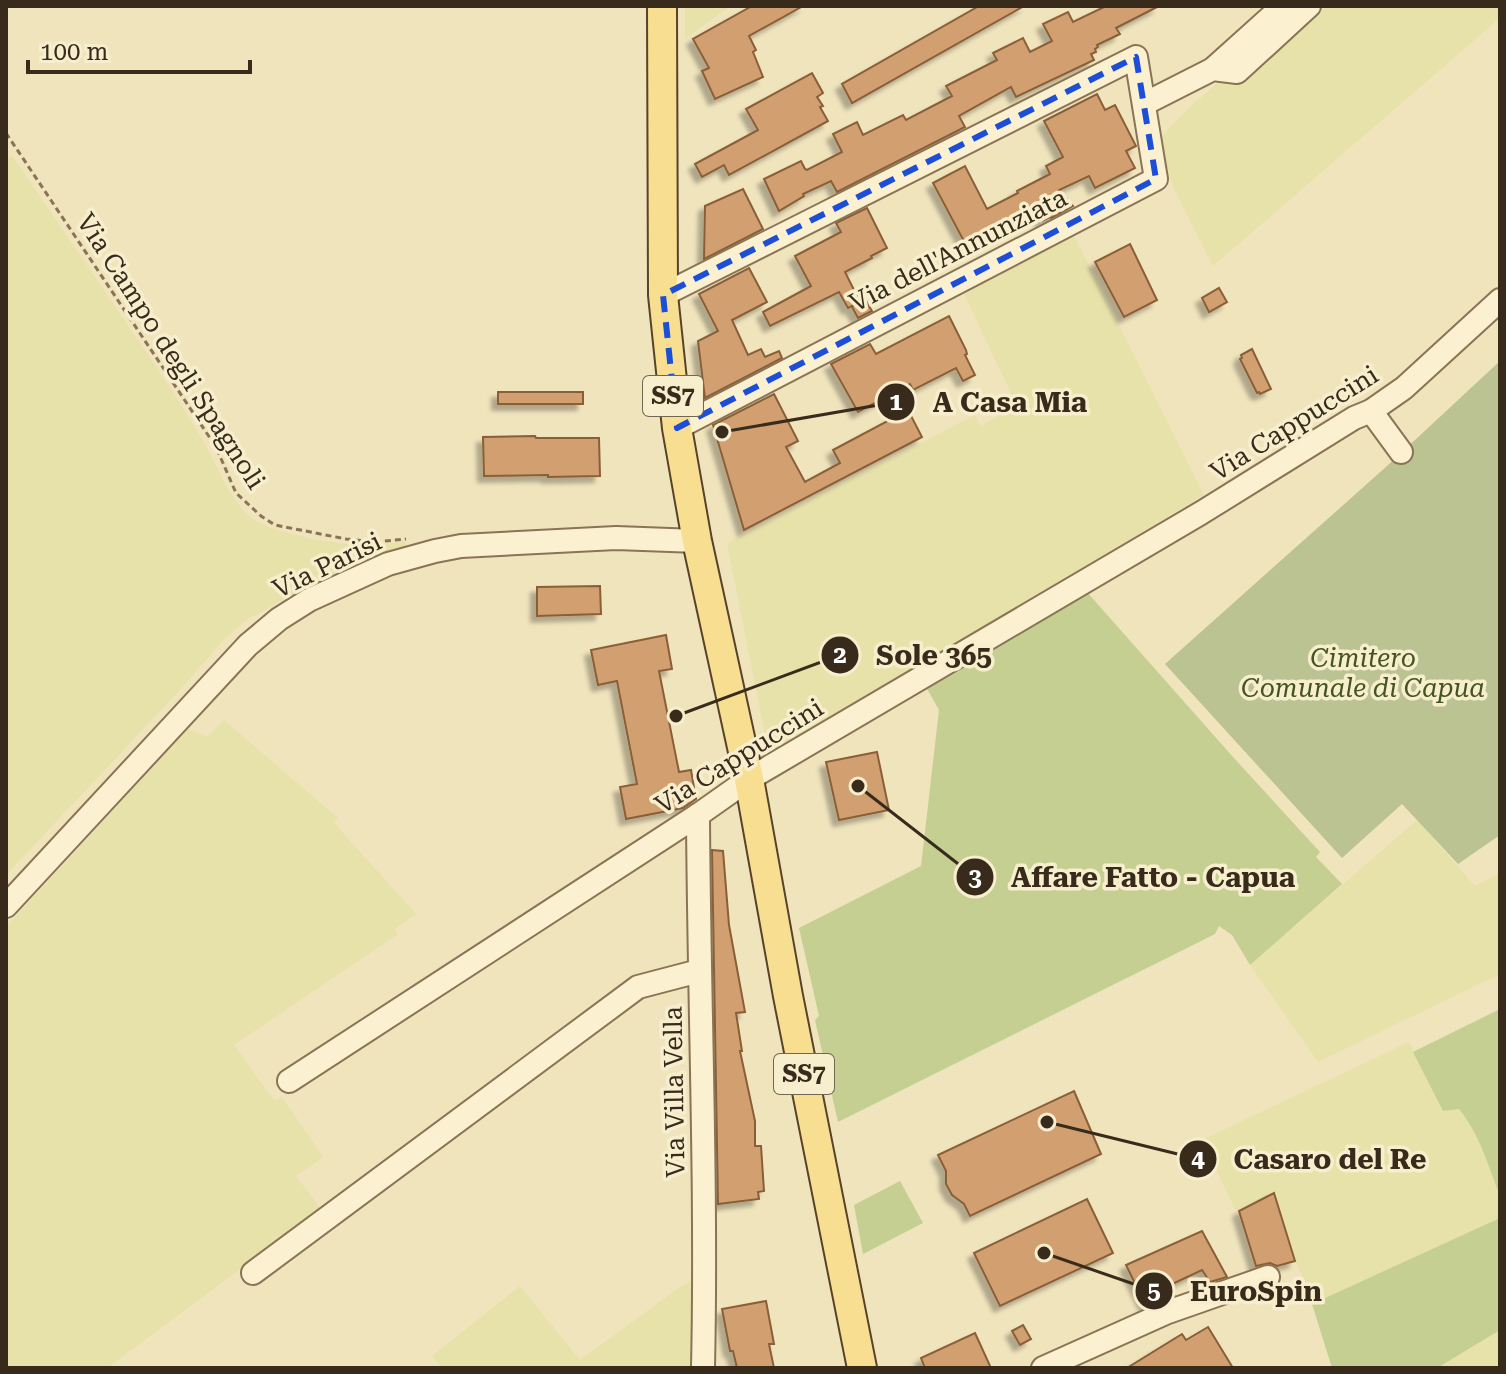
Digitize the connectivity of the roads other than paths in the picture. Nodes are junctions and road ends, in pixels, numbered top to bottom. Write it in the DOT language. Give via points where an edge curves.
graph roads {
  1 [pos="662,6"];
  2 [pos="1283,6"];
  3 [pos="1309,6"];
  4 [pos="1213,69"];
  5 [pos="1144,104"];
  6 [pos="663,295"];
  7 [pos="1500,300"];
  8 [pos="1371,411"];
  9 [pos="677,428"];
  10 [pos="1401,452"];
  11 [pos="697,541"];
  12 [pos="749,779"];
  13 [pos="698,815"];
  14 [pos="6,906"];
  15 [pos="699,971"];
  16 [pos="289,1081"];
  17 [pos="253,1273"];
  18 [pos="1268,1277"];
  19 [pos="703,1368"];
  20 [pos="862,1368"];
  21 [pos="1043,1368"];
  1 -- 6 [label="main road, SS7"];
  2 -- 4 [label="street"];
  3 -- 4 [label="street" via="1237,72"];
  4 -- 5 [label="street"];
  5 -- 6 [label="street, Via dell'Annunziata" via="1136,57"];
  5 -- 9 [label="street, Via dell'Annunziata" via="1156,179"];
  6 -- 9 [label="main road, SS7"];
  7 -- 8 [label="street, Via Cappuccini" via="1404,388"];
  8 -- 10 [label="street"];
  8 -- 12 [label="street, Via Cappuccini"];
  9 -- 11 [label="main road, SS7"];
  11 -- 12 [label="main road, SS7"];
  11 -- 14 [label="street, Via Parisi" via="616,538 461,546 388,564 309,600 248,645"];
  12 -- 13 [label="street, Via Cappuccini"];
  12 -- 20 [label="main road, SS7"];
  13 -- 15 [label="street, Via Villa Vella"];
  13 -- 16 [label="street, Via Cappuccini"];
  15 -- 17 [label="street" via="638,987"];
  15 -- 19 [label="street, Via Villa Vella"];
  18 -- 21 [label="street" via="1168,1312"];
}
